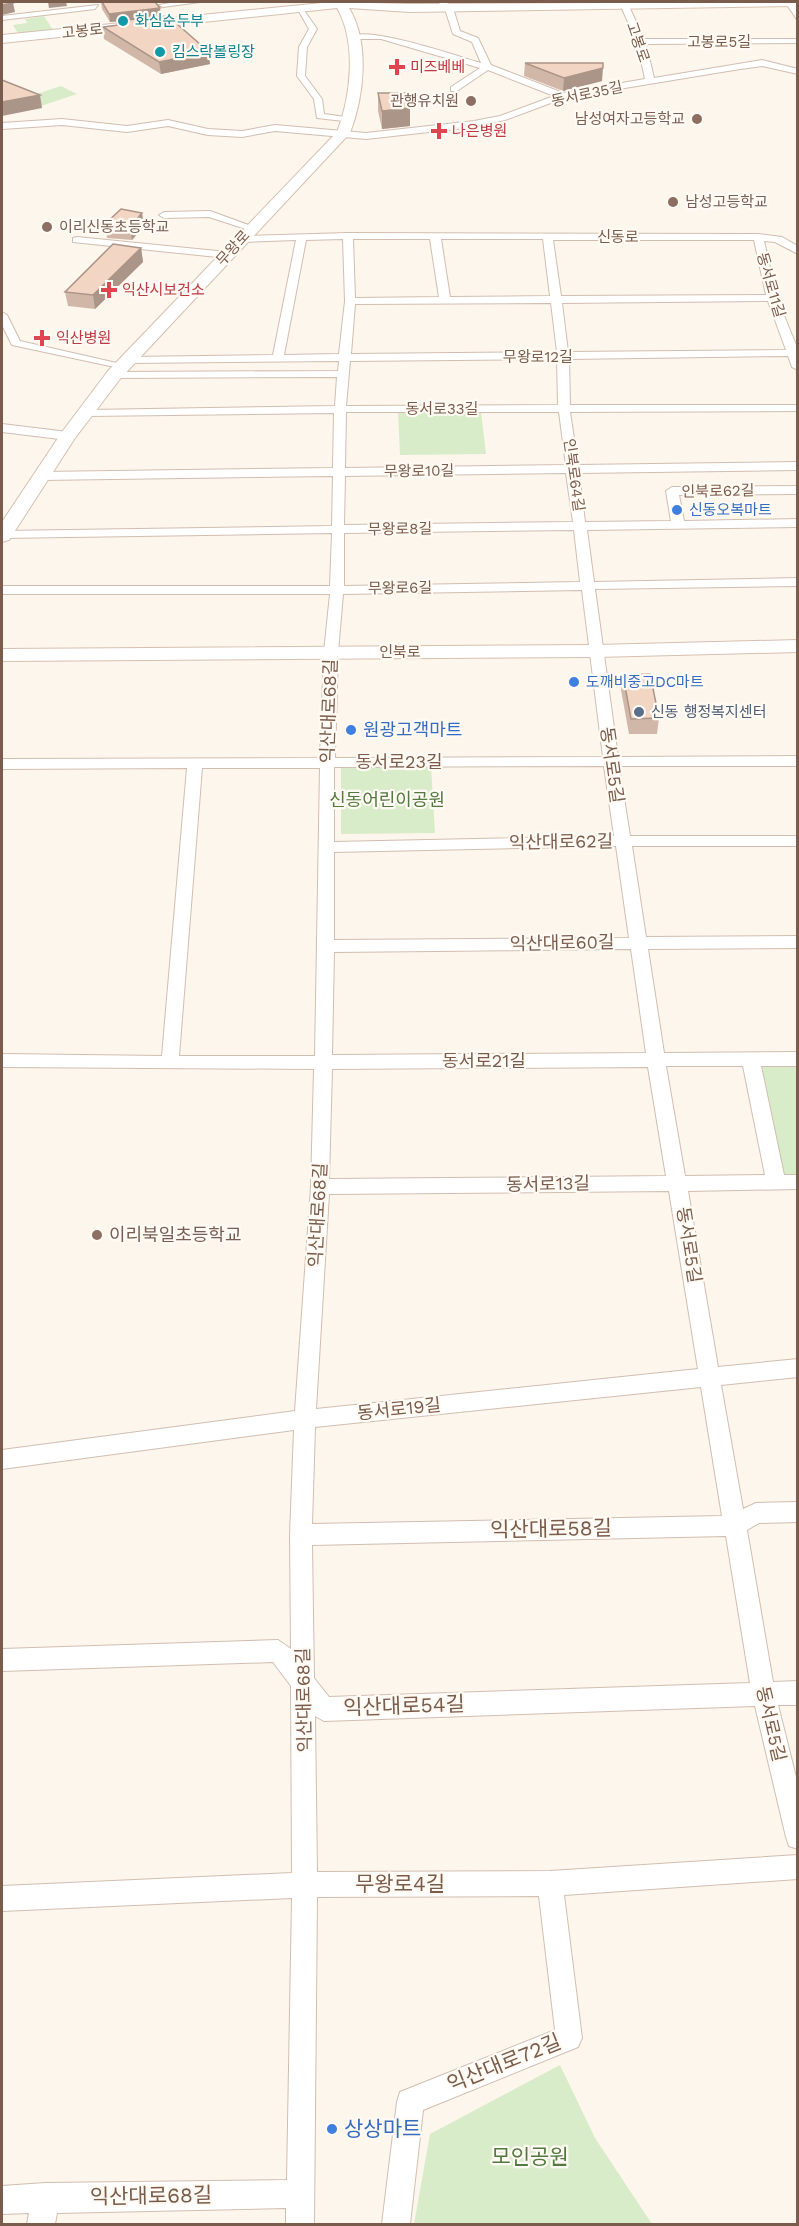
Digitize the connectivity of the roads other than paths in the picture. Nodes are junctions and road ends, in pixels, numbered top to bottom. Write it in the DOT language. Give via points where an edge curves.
graph roads {
  1 [pos="196,2"];
  2 [pos="314,2"];
  3 [pos="695,2"];
  4 [pos="792,2"];
  5 [pos="162,3"];
  6 [pos="340,3"];
  7 [pos="623,3"];
  8 [pos="93,4"];
  9 [pos="446,5"];
  10 [pos="104,6"];
  11 [pos="295,8"];
  12 [pos="410,8"];
  13 [pos="2,18"];
  14 [pos="798,19"];
  15 [pos="175,21"];
  16 [pos="361,29"];
  17 [pos="2,39"];
  18 [pos="798,41"];
  19 [pos="641,42"];
  20 [pos="487,67"];
  21 [pos="798,72"];
  22 [pos="650,81"];
  23 [pos="454,89"];
  24 [pos="562,96"];
  25 [pos="2,126"];
  26 [pos="345,129"];
  27 [pos="164,214"];
  28 [pos="247,233"];
  29 [pos="348,236"];
  30 [pos="435,236"];
  31 [pos="302,237"];
  32 [pos="548,237"];
  33 [pos="758,237"];
  34 [pos="77,240"];
  35 [pos="798,251"];
  36 [pos="227,255"];
  37 [pos="772,298"];
  38 [pos="558,299"];
  39 [pos="445,300"];
  40 [pos="350,301"];
  41 [pos="2,315"];
  42 [pos="795,353"];
  43 [pos="563,357"];
  44 [pos="278,358"];
  45 [pos="344,358"];
  46 [pos="123,367"];
  47 [pos="798,367"];
  48 [pos="343,374"];
  49 [pos="564,408"];
  50 [pos="798,408"];
  51 [pos="340,409"];
  52 [pos="87,413"];
  53 [pos="2,428"];
  54 [pos="68,436"];
  55 [pos="798,466"];
  56 [pos="574,469"];
  57 [pos="341,472"];
  58 [pos="41,476"];
  59 [pos="798,490"];
  60 [pos="798,523"];
  61 [pos="678,525"];
  62 [pos="582,526"];
  63 [pos="5,527"];
  64 [pos="338,530"];
  65 [pos="798,582"];
  66 [pos="588,584"];
  67 [pos="2,590"];
  68 [pos="337,590"];
  69 [pos="2,644"];
  70 [pos="798,646"];
  71 [pos="596,651"];
  72 [pos="331,652"];
  73 [pos="2,655"];
  74 [pos="26,656"];
  75 [pos="2,664"];
  76 [pos="798,761"];
  77 [pos="611,762"];
  78 [pos="327,763"];
  79 [pos="2,764"];
  80 [pos="195,764"];
  81 [pos="623,841"];
  82 [pos="798,841"];
  83 [pos="325,847"];
  84 [pos="639,942"];
  85 [pos="798,942"];
  86 [pos="326,946"];
  87 [pos="656,1059"];
  88 [pos="751,1059"];
  89 [pos="798,1059"];
  90 [pos="2,1062"];
  91 [pos="324,1062"];
  92 [pos="170,1063"];
  93 [pos="679,1182"];
  94 [pos="776,1182"];
  95 [pos="798,1182"];
  96 [pos="320,1187"];
  97 [pos="798,1368"];
  98 [pos="710,1377"];
  99 [pos="305,1419"];
  100 [pos="2,1458"];
  101 [pos="798,1512"];
  102 [pos="734,1526"];
  103 [pos="302,1535"];
  104 [pos="2,1660"];
  105 [pos="304,1684"];
  106 [pos="763,1692"];
  107 [pos="798,1693"];
  108 [pos="798,1837"];
  109 [pos="798,1867"];
  110 [pos="550,1883"];
  111 [pos="306,1885"];
  112 [pos="2,1898"];
  113 [pos="300,2194"];
  114 [pos="45,2197"];
  115 [pos="2,2200"];
  116 [pos="41,2224"];
  117 [pos="300,2224"];
  118 [pos="396,2224"];
  1 -- 5 [label="street"];
  2 -- 11 [label="street"];
  3 -- 4 [label="street, 고봉로"];
  3 -- 7 [label="street, 고봉로"];
  4 -- 14 [label="street, 고봉로"];
  5 -- 15 [label="street"];
  6 -- 11 [label="street, 고봉로"];
  6 -- 12 [label="street, 고봉로"];
  6 -- 16 [label="street"];
  7 -- 9 [label="street, 고봉로"];
  7 -- 19 [label="street, 고봉로"];
  8 -- 10 [label="street"];
  8 -- 13 [label="street" via="27,11"];
  9 -- 12 [label="street, 고봉로"];
  9 -- 20 [label="street" via="456,32 475,40"];
  11 -- 15 [label="street, 고봉로"];
  11 -- 26 [label="street" via="313,29 303,47 300,76 318,99 320,116"];
  12 -- 16 [label="street" via="388,12"];
  15 -- 17 [label="street, 고봉로"];
  16 -- 20 [label="street"];
  16 -- 26 [label="street"];
  18 -- 19 [label="street, 고봉로5길"];
  19 -- 22 [label="street, 고봉로"];
  20 -- 23 [label="street"];
  20 -- 24 [label="street"];
  21 -- 22 [label="street, 동서로35길" via="762,63"];
  22 -- 24 [label="street, 동서로35길"];
  24 -- 26 [label="street, 동서로35길" via="502,118 474,123 366,136"];
  25 -- 26 [label="street" via="62,122 127,129 168,123 242,134 275,128"];
  26 -- 28 [label="street, 무왕로"];
  27 -- 28 [label="street" via="210,214"];
  28 -- 31 [label="street, 신동로"];
  28 -- 36 [label="street, 무왕로"];
  29 -- 30 [label="street, 신동로"];
  29 -- 31 [label="street, 신동로"];
  29 -- 40 [label="street, 익산대로68길"];
  30 -- 32 [label="street, 신동로"];
  30 -- 39 [label="street"];
  31 -- 44 [label="street"];
  32 -- 33 [label="street, 신동로"];
  32 -- 38 [label="street, 인북로64길"];
  33 -- 35 [label="street, 신동로" via="778,239"];
  33 -- 37 [label="street, 동서로11길"];
  34 -- 36 [label="street"];
  36 -- 46 [label="street, 무왕로"];
  37 -- 38 [label="street"];
  37 -- 42 [label="street, 동서로11길"];
  38 -- 39 [label="street"];
  38 -- 43 [label="street, 인북로64길"];
  39 -- 40 [label="street"];
  40 -- 45 [label="street, 익산대로68길"];
  41 -- 46 [label="street" via="16,343"];
  42 -- 43 [label="street, 무왕로12길"];
  42 -- 47 [label="street, 동서로11길"];
  43 -- 45 [label="street, 무왕로12길"];
  43 -- 49 [label="street, 인북로64길"];
  44 -- 45 [label="street, 무왕로12길"];
  44 -- 46 [label="street, 무왕로12길"];
  45 -- 48 [label="street, 익산대로68길"];
  46 -- 48 [label="street"];
  46 -- 52 [label="street, 무왕로"];
  48 -- 51 [label="street, 익산대로68길"];
  49 -- 50 [label="street, 동서로33길"];
  49 -- 51 [label="street, 동서로33길"];
  49 -- 56 [label="street, 인북로64길"];
  51 -- 52 [label="street, 동서로33길"];
  51 -- 57 [label="street, 익산대로68길"];
  52 -- 54 [label="street, 무왕로"];
  53 -- 54 [label="street"];
  54 -- 58 [label="street, 무왕로"];
  55 -- 56 [label="street, 무왕로10길"];
  56 -- 57 [label="street, 무왕로10길"];
  56 -- 62 [label="street, 인북로64길"];
  57 -- 58 [label="street, 무왕로10길"];
  57 -- 64 [label="street, 익산대로68길"];
  58 -- 63 [label="street, 무왕로"];
  59 -- 61 [label="street, 인북로62길" via="672,491"];
  60 -- 61 [label="street, 무왕로8길"];
  61 -- 62 [label="street, 무왕로8길"];
  62 -- 64 [label="street, 무왕로8길"];
  62 -- 66 [label="street, 인북로64길"];
  63 -- 64 [label="street, 무왕로8길"];
  64 -- 68 [label="street, 익산대로68길"];
  65 -- 66 [label="street, 무왕로6길"];
  66 -- 68 [label="street, 무왕로6길"];
  66 -- 71 [label="street, 인북로64길"];
  67 -- 68 [label="street, 무왕로6길"];
  68 -- 72 [label="street, 익산대로68길"];
  69 -- 74 [label="street"];
  70 -- 71 [label="street, 인북로"];
  71 -- 72 [label="street, 인북로"];
  71 -- 77 [label="street, 동서로5길"];
  72 -- 74 [label="street, 인북로"];
  72 -- 78 [label="street, 익산대로68길"];
  73 -- 74 [label="street, 인북로"];
  74 -- 75 [label="street"];
  76 -- 77 [label="street, 동서로23길"];
  77 -- 78 [label="street, 동서로23길"];
  77 -- 81 [label="street, 동서로5길"];
  78 -- 80 [label="street, 동서로23길"];
  78 -- 83 [label="street, 익산대로68길"];
  79 -- 80 [label="street, 동서로23길"];
  80 -- 92 [label="street"];
  81 -- 82 [label="street, 익산대로62길"];
  81 -- 83 [label="street, 익산대로62길"];
  81 -- 84 [label="street, 동서로5길"];
  83 -- 86 [label="street, 익산대로68길"];
  84 -- 85 [label="street, 익산대로60길"];
  84 -- 86 [label="street, 익산대로60길"];
  84 -- 87 [label="street, 동서로5길"];
  86 -- 91 [label="street, 익산대로68길"];
  87 -- 88 [label="street, 동서로21길"];
  87 -- 91 [label="street, 동서로21길"];
  87 -- 93 [label="street, 동서로5길"];
  88 -- 89 [label="street, 동서로21길"];
  88 -- 94 [label="street"];
  90 -- 92 [label="street, 동서로21길"];
  91 -- 92 [label="street, 동서로21길"];
  91 -- 96 [label="street, 익산대로68길"];
  93 -- 94 [label="street, 동서로13길"];
  93 -- 96 [label="street, 동서로13길"];
  93 -- 98 [label="street, 동서로5길"];
  94 -- 95 [label="street, 동서로13길"];
  96 -- 99 [label="street, 익산대로68길"];
  97 -- 98 [label="street, 동서로19길"];
  98 -- 99 [label="street, 동서로19길"];
  98 -- 102 [label="street, 동서로5길"];
  99 -- 100 [label="street, 동서로19길"];
  99 -- 103 [label="street, 익산대로68길"];
  101 -- 102 [label="street, 익산대로58길" via="756,1512"];
  102 -- 103 [label="street, 익산대로58길"];
  102 -- 106 [label="street, 동서로5길"];
  103 -- 105 [label="street, 익산대로68길"];
  104 -- 105 [label="street, 익산대로54길" via="278,1651"];
  105 -- 106 [label="street, 익산대로54길" via="324,1709"];
  105 -- 111 [label="street, 익산대로68길"];
  106 -- 107 [label="street, 익산대로54길"];
  106 -- 108 [label="street, 동서로5길"];
  109 -- 110 [label="street, 무왕로4길"];
  110 -- 111 [label="street, 무왕로4길"];
  110 -- 118 [label="street, 익산대로72길" via="569,2038 410,2102"];
  111 -- 112 [label="street, 무왕로4길"];
  111 -- 113 [label="street, 익산대로68길"];
  113 -- 114 [label="street, 익산대로68길"];
  113 -- 117 [label="street, 익산대로68길"];
  114 -- 115 [label="street, 익산대로68길"];
  114 -- 116 [label="street"];
}
